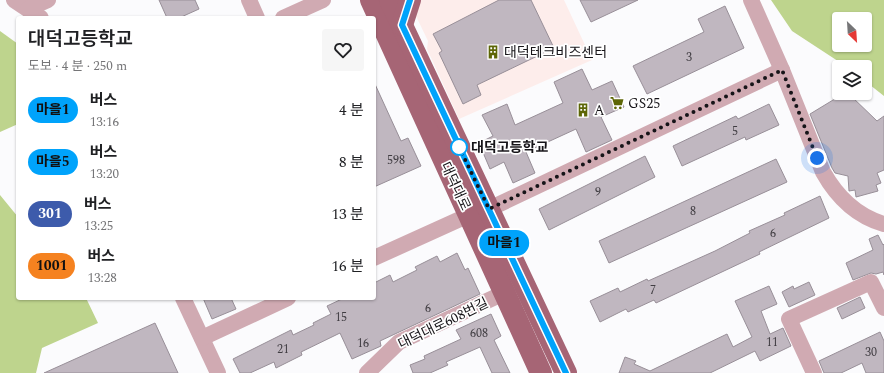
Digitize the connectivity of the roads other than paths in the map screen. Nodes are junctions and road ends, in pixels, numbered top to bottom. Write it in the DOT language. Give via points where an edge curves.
graph roads {
  1 [pos="14,0"];
  2 [pos="48,0"];
  3 [pos="249,0"];
  4 [pos="323,0"];
  5 [pos="371,0"];
  6 [pos="390,0"];
  7 [pos="410,0"];
  8 [pos="751,0"];
  9 [pos="35,14"];
  10 [pos="256,16"];
  11 [pos="287,16"];
  12 [pos="402,25"];
  13 [pos="782,70"];
  14 [pos="479,212"];
  15 [pos="884,224"];
  16 [pos="376,257"];
  17 [pos="504,293"];
  18 [pos="184,300"];
  19 [pos="284,300"];
  20 [pos="884,308"];
  21 [pos="202,338"];
  22 [pos="218,373"];
  23 [pos="367,373"];
  24 [pos="541,373"];
  25 [pos="566,373"];
  26 [pos="814,373"];
  1 -- 9 [label="street"];
  2 -- 9 [label="street"];
  3 -- 10 [label="street"];
  4 -- 11 [label="street"];
  5 -- 14 [label="main road, 대덕대로"];
  6 -- 12 [label="main road, 대덕대로"];
  7 -- 12 [label="main road"];
  8 -- 13 [label="street"];
  12 -- 14 [label="main road, 대덕대로"];
  13 -- 14 [label="street"];
  13 -- 15 [label="street" via="831,187 849,207"];
  14 -- 16 [label="street"];
  14 -- 17 [label="main road, 대덕대로"];
  14 -- 25 [label="main road, 대덕대로"];
  17 -- 23 [label="street, 대덕대로608번길" via="399,342"];
  17 -- 24 [label="main road, 대덕대로"];
  18 -- 21 [label="street"];
  19 -- 21 [label="street"];
  20 -- 26 [label="street" via="871,282 789,319"];
  21 -- 22 [label="street"];
}
